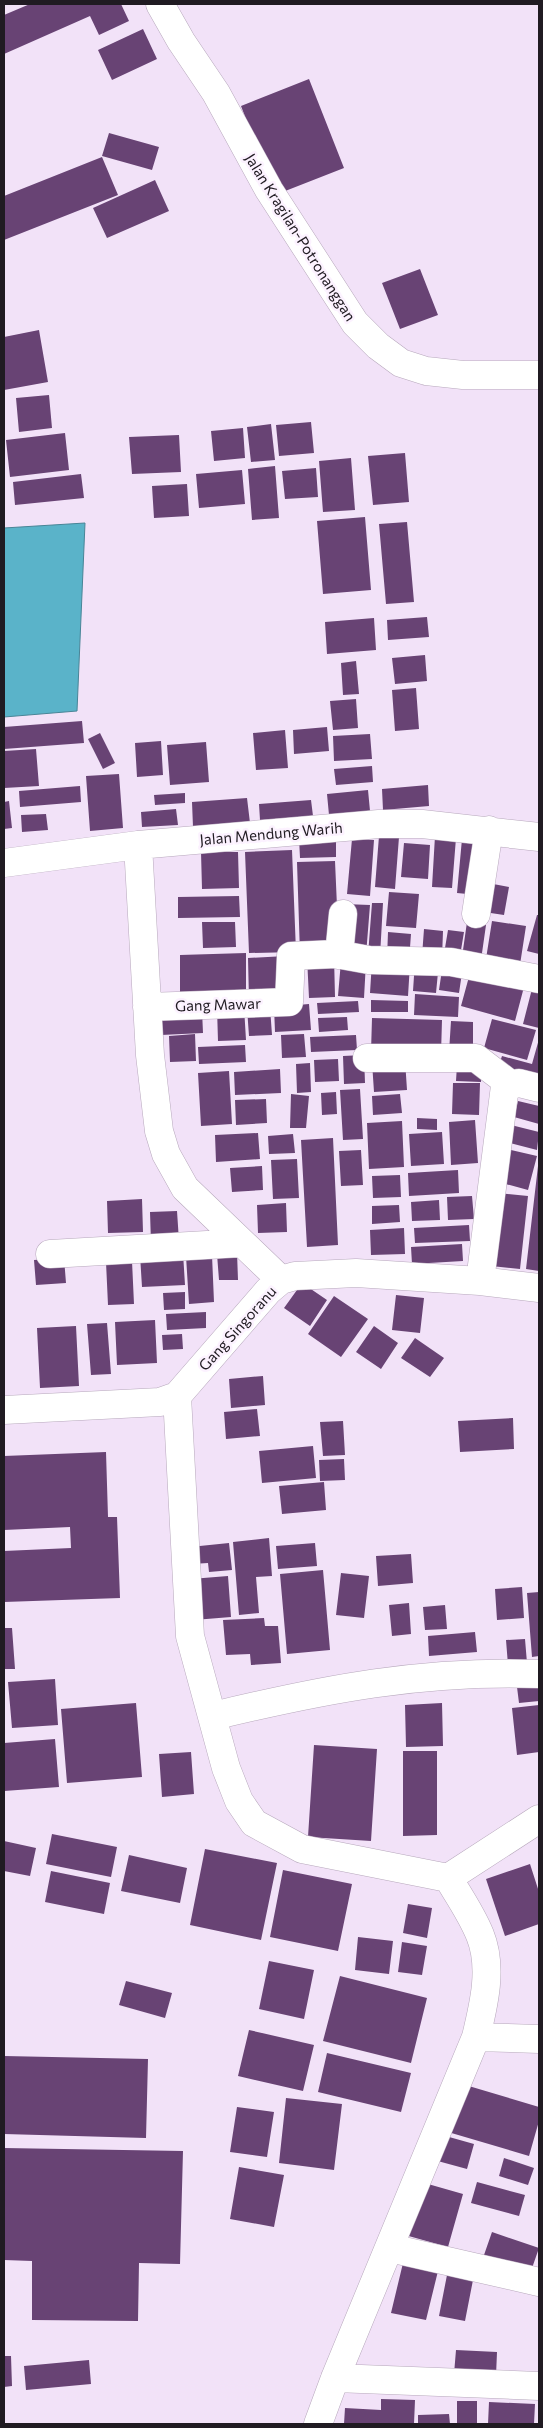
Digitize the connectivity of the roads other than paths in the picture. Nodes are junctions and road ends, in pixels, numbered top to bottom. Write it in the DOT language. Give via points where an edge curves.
graph roads {
  1 [pos="160,4"];
  2 [pos="539,375"];
  3 [pos="488,830"];
  4 [pos="539,837"];
  5 [pos="138,845"];
  6 [pos="4,863"];
  7 [pos="343,914"];
  8 [pos="476,914"];
  9 [pos="339,955"];
  10 [pos="539,980"];
  11 [pos="147,1007"];
  12 [pos="367,1058"];
  13 [pos="510,1084"];
  14 [pos="539,1088"];
  15 [pos="242,1243"];
  16 [pos="50,1254"];
  17 [pos="281,1280"];
  18 [pos="480,1281"];
  19 [pos="539,1288"];
  20 [pos="177,1396"];
  21 [pos="4,1410"];
  22 [pos="539,1674"];
  23 [pos="213,1716"];
  24 [pos="539,1818"];
  25 [pos="448,1878"];
  26 [pos="476,2037"];
  27 [pos="539,2039"];
  28 [pos="390,2248"];
  29 [pos="539,2282"];
  30 [pos="335,2378"];
  31 [pos="539,2386"];
  32 [pos="318,2424"];
  1 -- 2 [label="street, Jalan Kragilan-Potronanggan" via="216,93 269,190 355,323 378,346 401,363 426,371 463,375"];
  3 -- 4 [label="street, Jalan Mendung Warih"];
  3 -- 5 [label="street, Jalan Mendung Warih" via="379,824"];
  3 -- 8 [label="street"];
  5 -- 6 [label="street, Jalan Mendung Warih"];
  5 -- 11 [label="street"];
  7 -- 9 [label="street"];
  9 -- 10 [label="street" via="369,960 451,962"];
  9 -- 11 [label="street, Gang Mawar" via="291,956 289,1002"];
  11 -- 15 [label="street" via="159,1131 166,1154 185,1188"];
  12 -- 13 [label="street" via="476,1058"];
  13 -- 14 [label="street"];
  13 -- 18 [label="street" via="505,1086"];
  15 -- 16 [label="street"];
  15 -- 17 [label="street"];
  17 -- 18 [label="street, Gang Singoranu" via="356,1272"];
  17 -- 20 [label="street, Gang Singoranu"];
  18 -- 19 [label="street, Gang Singoranu"];
  20 -- 21 [label="street" via="160,1402"];
  20 -- 23 [label="street" via="190,1636"];
  22 -- 23 [label="street" via="488,1673 404,1678 301,1695"];
  23 -- 25 [label="street" via="226,1768 239,1801 254,1823 302,1850"];
  24 -- 25 [label="street"];
  25 -- 26 [label="street" via="480,1936 485,1955 484,2004"];
  26 -- 27 [label="street"];
  26 -- 28 [label="street"];
  28 -- 29 [label="street"];
  28 -- 30 [label="street"];
  30 -- 31 [label="street"];
  30 -- 32 [label="street"];
}
